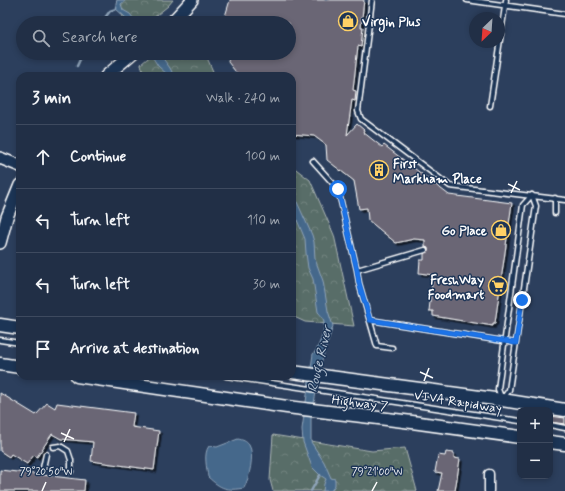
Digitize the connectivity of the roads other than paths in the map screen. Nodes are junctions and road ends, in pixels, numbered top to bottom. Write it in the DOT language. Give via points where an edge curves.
graph roads {
  1 [pos="192,0"];
  2 [pos="372,0"];
  3 [pos="467,0"];
  4 [pos="506,2"];
  5 [pos="565,14"];
  6 [pos="177,16"];
  7 [pos="125,60"];
  8 [pos="111,72"];
  9 [pos="490,106"];
  10 [pos="0,158"];
  11 [pos="313,161"];
  12 [pos="16,164"];
  13 [pos="16,195"];
  14 [pos="532,195"];
  15 [pos="555,198"];
  16 [pos="565,200"];
  17 [pos="555,213"];
  18 [pos="0,243"];
  19 [pos="424,250"];
  20 [pos="357,270"];
  21 [pos="370,320"];
  22 [pos="0,325"];
  23 [pos="16,327"];
  24 [pos="0,340"];
  25 [pos="16,342"];
  26 [pos="505,342"];
  27 [pos="516,343"];
  28 [pos="392,348"];
  29 [pos="0,364"];
  30 [pos="16,366"];
  31 [pos="296,372"];
  32 [pos="104,380"];
  33 [pos="250,380"];
  34 [pos="502,400"];
  35 [pos="565,410"];
  36 [pos="517,421"];
  37 [pos="553,426"];
  38 [pos="565,428"];
  39 [pos="517,437"];
  40 [pos="553,442"];
  41 [pos="565,444"];
  42 [pos="53,447"];
  43 [pos="46,454"];
  44 [pos="44,468"];
  45 [pos="70,471"];
  46 [pos="489,474"];
  47 [pos="489,491"];
  1 -- 6 [label="main road"];
  2 -- 14 [label="lane" via="358,111 360,119 450,186"];
  3 -- 4 [label="lane"];
  4 -- 5 [label="lane"];
  4 -- 9 [label="lane"];
  7 -- 8 [label="main road"];
  10 -- 12 [label="main road"];
  11 -- 20 [label="lane" via="338,189"];
  13 -- 18 [label="main road"];
  14 -- 15 [label="lane"];
  14 -- 26 [label="lane" via="523,206"];
  14 -- 27 [label="lane" via="536,206"];
  15 -- 16 [label="lane"];
  15 -- 17 [label="lane"];
  19 -- 20 [label="lane"];
  20 -- 21 [label="lane"];
  21 -- 26 [label="lane"];
  21 -- 28 [label="lane" via="377,346"];
  22 -- 23 [label="main road"];
  24 -- 25 [label="lane"];
  26 -- 27 [label="lane"];
  26 -- 34 [label="lane" via="498,389"];
  27 -- 34 [label="lane" via="509,390"];
  29 -- 30 [label="main road"];
  31 -- 34 [label="main road, Highway 7"];
  32 -- 39 [label="main road, Highway 7" via="328,413"];
  33 -- 36 [label="lane, VIVA Rapidway"];
  34 -- 35 [label="main road, Highway 7"];
  37 -- 38 [label="lane"];
  40 -- 41 [label="main road"];
  42 -- 45 [label="lane" via="60,446 68,451 71,460"];
  43 -- 44 [label="lane"];
  46 -- 47 [label="street"];
}
